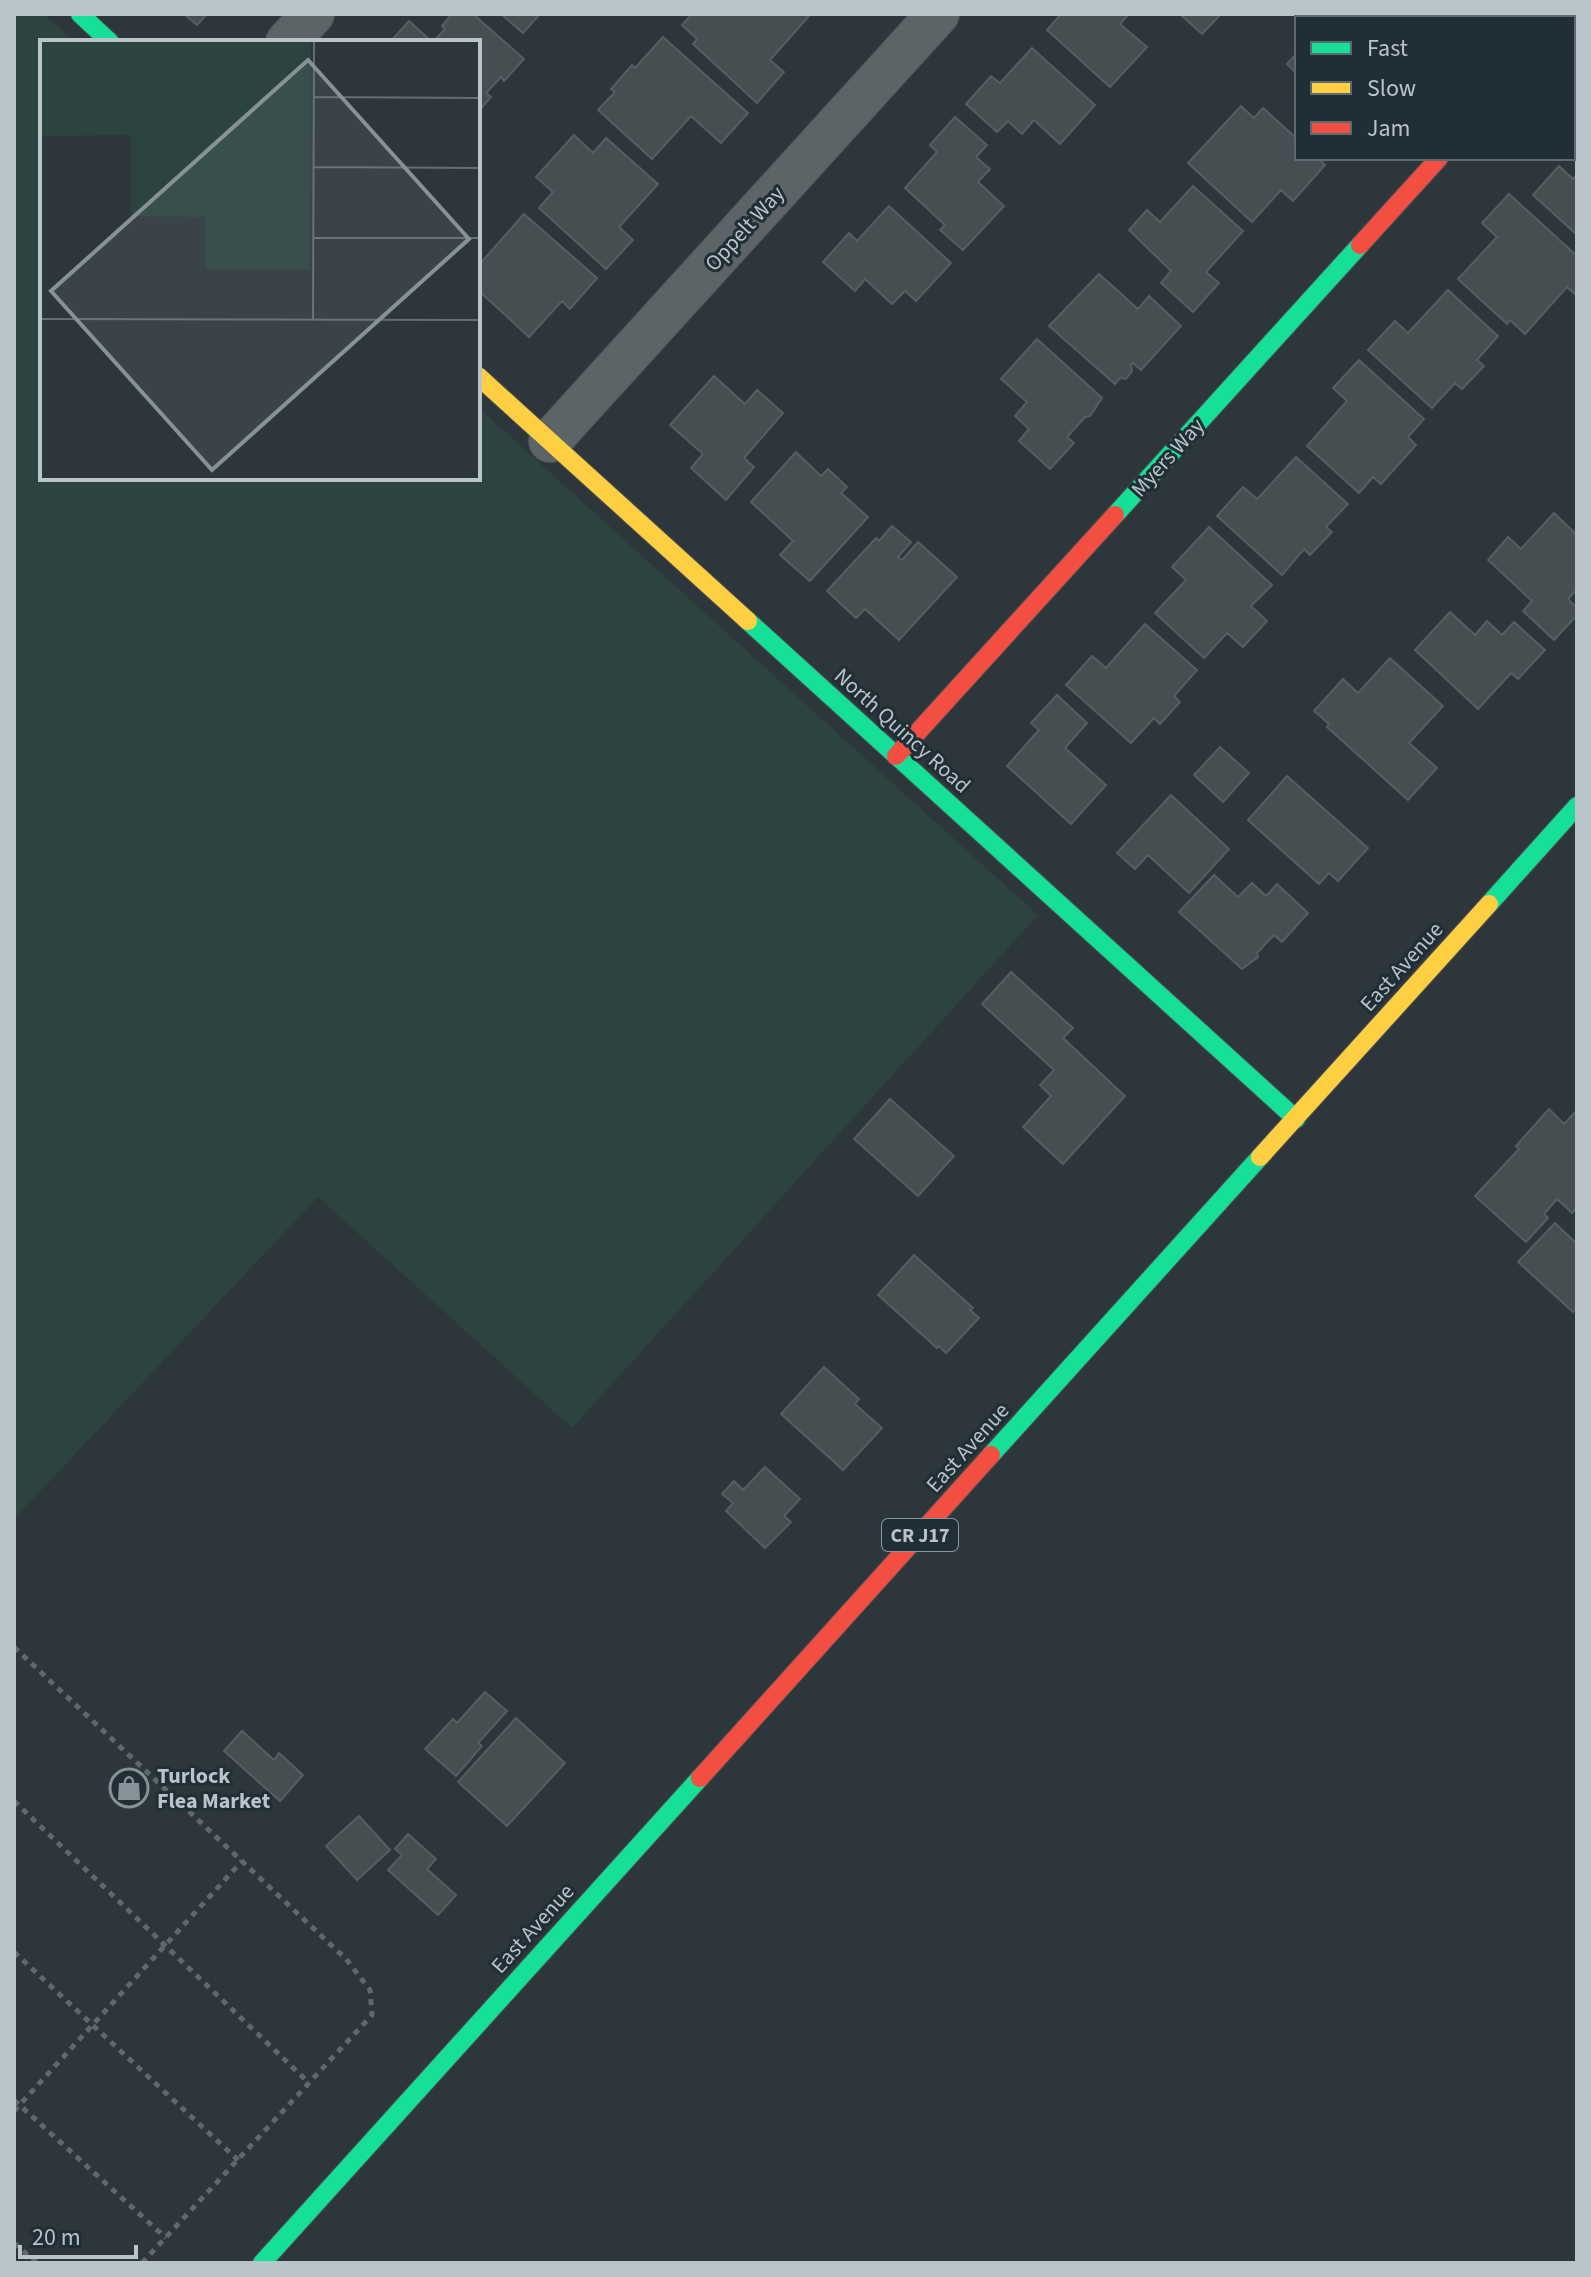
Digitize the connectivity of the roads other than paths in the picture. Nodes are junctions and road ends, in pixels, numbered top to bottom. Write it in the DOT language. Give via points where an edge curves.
graph roads {
  1 [pos="80,14"];
  2 [pos="313,14"];
  3 [pos="938,14"];
  4 [pos="108,40"];
  5 [pos="289,40"];
  6 [pos="1437,160"];
  7 [pos="480,378"];
  8 [pos="550,441"];
  9 [pos="896,756"];
  10 [pos="1577,806"];
  11 [pos="1296,1119"];
  12 [pos="262,2263"];
  1 -- 4 [label="street"];
  2 -- 5 [label="street"];
  3 -- 8 [label="street, Oppelt Way"];
  6 -- 9 [label="street, Myers Way"];
  7 -- 8 [label="street, North Quincy Road"];
  8 -- 9 [label="street, North Quincy Road"];
  9 -- 11 [label="street, North Quincy Road"];
  10 -- 11 [label="street, East Avenue / CR J17"];
  11 -- 12 [label="street, East Avenue / CR J17"];
}
